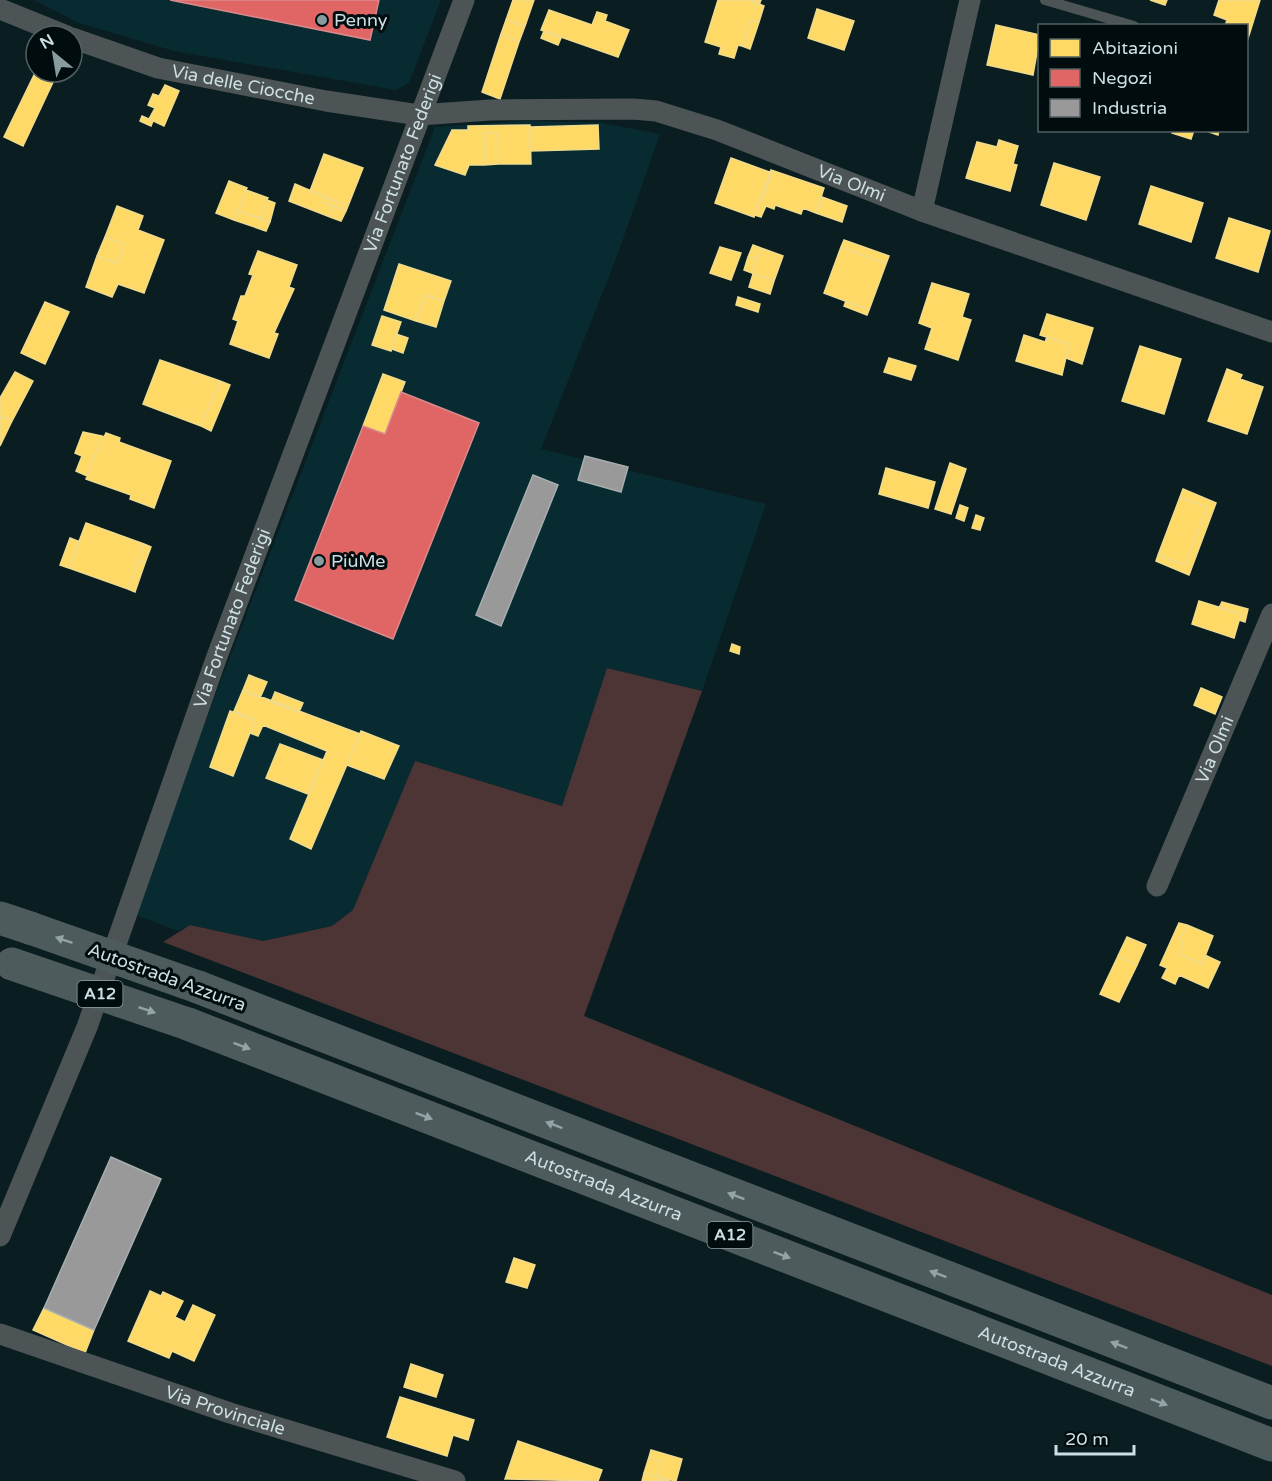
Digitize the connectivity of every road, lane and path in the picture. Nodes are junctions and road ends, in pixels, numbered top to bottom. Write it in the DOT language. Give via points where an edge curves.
graph roads {
  1 [pos="464,0"];
  2 [pos="970,0"];
  3 [pos="1045,0"];
  4 [pos="0,9"];
  5 [pos="37,24"];
  6 [pos="1127,24"];
  7 [pos="84,42"];
  8 [pos="419,114"];
  9 [pos="922,211"];
  10 [pos="1272,332"];
  11 [pos="1272,614"];
  12 [pos="1157,886"];
  13 [pos="15,923"];
  14 [pos="6,962"];
  15 [pos="0,1236"];
  16 [pos="0,1334"];
  17 [pos="1272,1403"];
  18 [pos="1272,1445"];
  19 [pos="455,1481"];
  1 -- 8 [label="street, Via Fortunato Federigi"];
  2 -- 9 [label="street"];
  3 -- 6 [label="lane"];
  4 -- 5 [label="street"];
  7 -- 8 [label="street, Via delle Ciocche" via="158,68 326,101"];
  8 -- 9 [label="street, Via Olmi" via="490,110 656,111 774,152"];
  8 -- 15 [label="street, Via Fortunato Federigi" via="216,659 87,1027"];
  9 -- 10 [label="street, Via Olmi"];
  11 -- 12 [label="street, Via Olmi"];
  17 -- 13 [label="highway, Autostrada Azzurra / A12, one-way, bridge" via="198,987"];
  14 -- 18 [label="highway, Autostrada Azzurra / A12, one-way, bridge" via="188,1024"];
  16 -- 19 [label="street, Via Provinciale" via="230,1413"];
}
